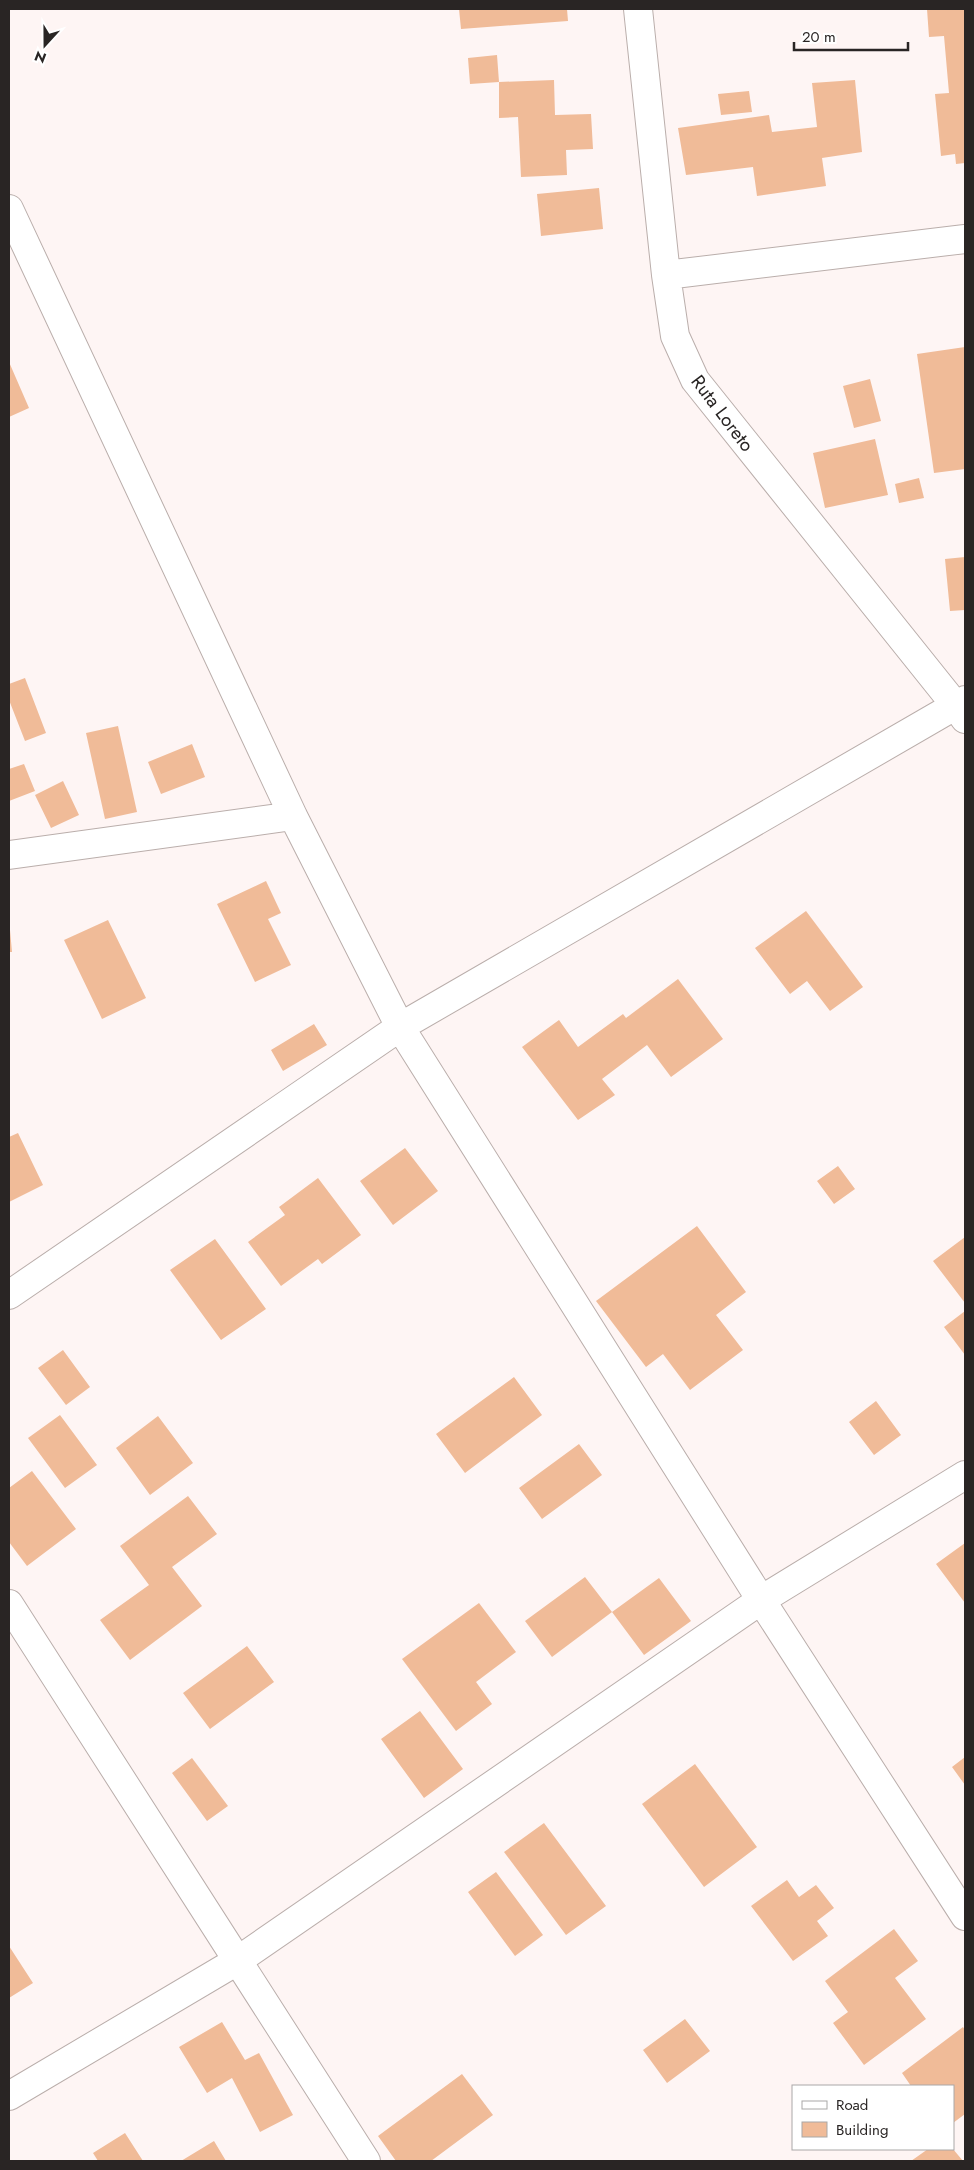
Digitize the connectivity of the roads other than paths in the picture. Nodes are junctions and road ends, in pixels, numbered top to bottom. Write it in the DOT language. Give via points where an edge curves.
graph roads {
  1 [pos="638,9"];
  2 [pos="10,217"];
  3 [pos="965,239"];
  4 [pos="666,276"];
  5 [pos="962,708"];
  6 [pos="292,816"];
  7 [pos="9,855"];
  8 [pos="400,1027"];
  9 [pos="9,1295"];
  10 [pos="965,1476"];
  11 [pos="761,1600"];
  12 [pos="9,1604"];
  13 [pos="965,1916"];
  14 [pos="238,1961"];
  15 [pos="9,2096"];
  16 [pos="366,2161"];
  1 -- 4 [label="street, Ruta Loreto"];
  2 -- 6 [label="street"];
  3 -- 4 [label="street"];
  4 -- 5 [label="street, Ruta Loreto" via="675,336 695,380"];
  5 -- 8 [label="street"];
  6 -- 7 [label="street"];
  6 -- 8 [label="street"];
  8 -- 9 [label="street"];
  8 -- 11 [label="street"];
  10 -- 11 [label="street"];
  11 -- 13 [label="street"];
  11 -- 14 [label="street"];
  12 -- 14 [label="street"];
  14 -- 15 [label="street"];
  14 -- 16 [label="street"];
}
